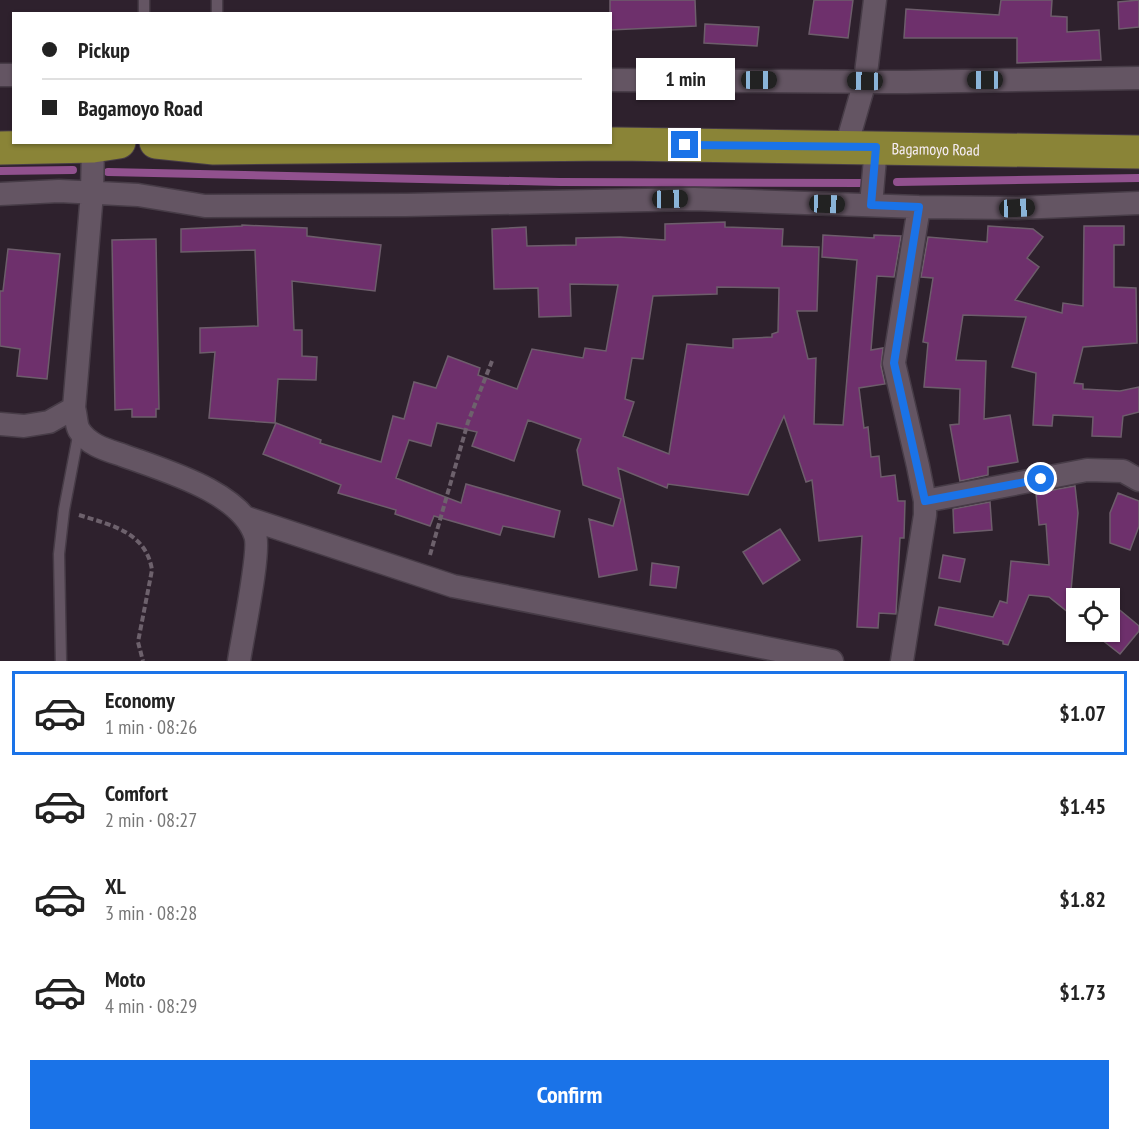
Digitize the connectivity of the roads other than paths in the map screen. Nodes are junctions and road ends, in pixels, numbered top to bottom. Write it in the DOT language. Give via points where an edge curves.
graph roads {
  1 [pos="875,0"];
  2 [pos="1139,78"];
  3 [pos="612,80"];
  4 [pos="865,81"];
  5 [pos="106,144"];
  6 [pos="195,144"];
  7 [pos="214,145"];
  8 [pos="0,147"];
  9 [pos="861,147"];
  10 [pos="1139,152"];
  11 [pos="92,193"];
  12 [pos="0,194"];
  13 [pos="1139,203"];
  14 [pos="871,205"];
  15 [pos="919,207"];
  16 [pos="74,408"];
  17 [pos="0,424"];
  18 [pos="79,430"];
  19 [pos="1139,480"];
  20 [pos="925,501"];
  21 [pos="247,518"];
  22 [pos="61,661"];
  23 [pos="239,661"];
  24 [pos="832,661"];
  25 [pos="902,661"];
  1 -- 4 [label="street"];
  2 -- 4 [label="street"];
  3 -- 4 [label="street"];
  4 -- 9 [label="street"];
  5 -- 8 [label="highway"];
  5 -- 11 [label="street"];
  6 -- 7 [label="highway, Bagamoyo Road"];
  7 -- 9 [label="highway, Bagamoyo Road"];
  9 -- 10 [label="highway, Bagamoyo Road"];
  9 -- 14 [label="street"];
  11 -- 12 [label="street"];
  11 -- 14 [label="street" via="138,195 205,206 694,199"];
  11 -- 16 [label="street"];
  13 -- 15 [label="street"];
  14 -- 15 [label="street"];
  15 -- 20 [label="street" via="894,363"];
  16 -- 17 [label="street" via="49,422"];
  16 -- 18 [label="street"];
  18 -- 21 [label="street" via="97,446 179,476 226,500"];
  18 -- 22 [label="lane" via="63,510 59,554"];
  19 -- 20 [label="street" via="1123,471 1087,470"];
  20 -- 25 [label="street"];
  21 -- 23 [label="street" via="256,537 255,560"];
  21 -- 24 [label="street" via="453,586"];
}
